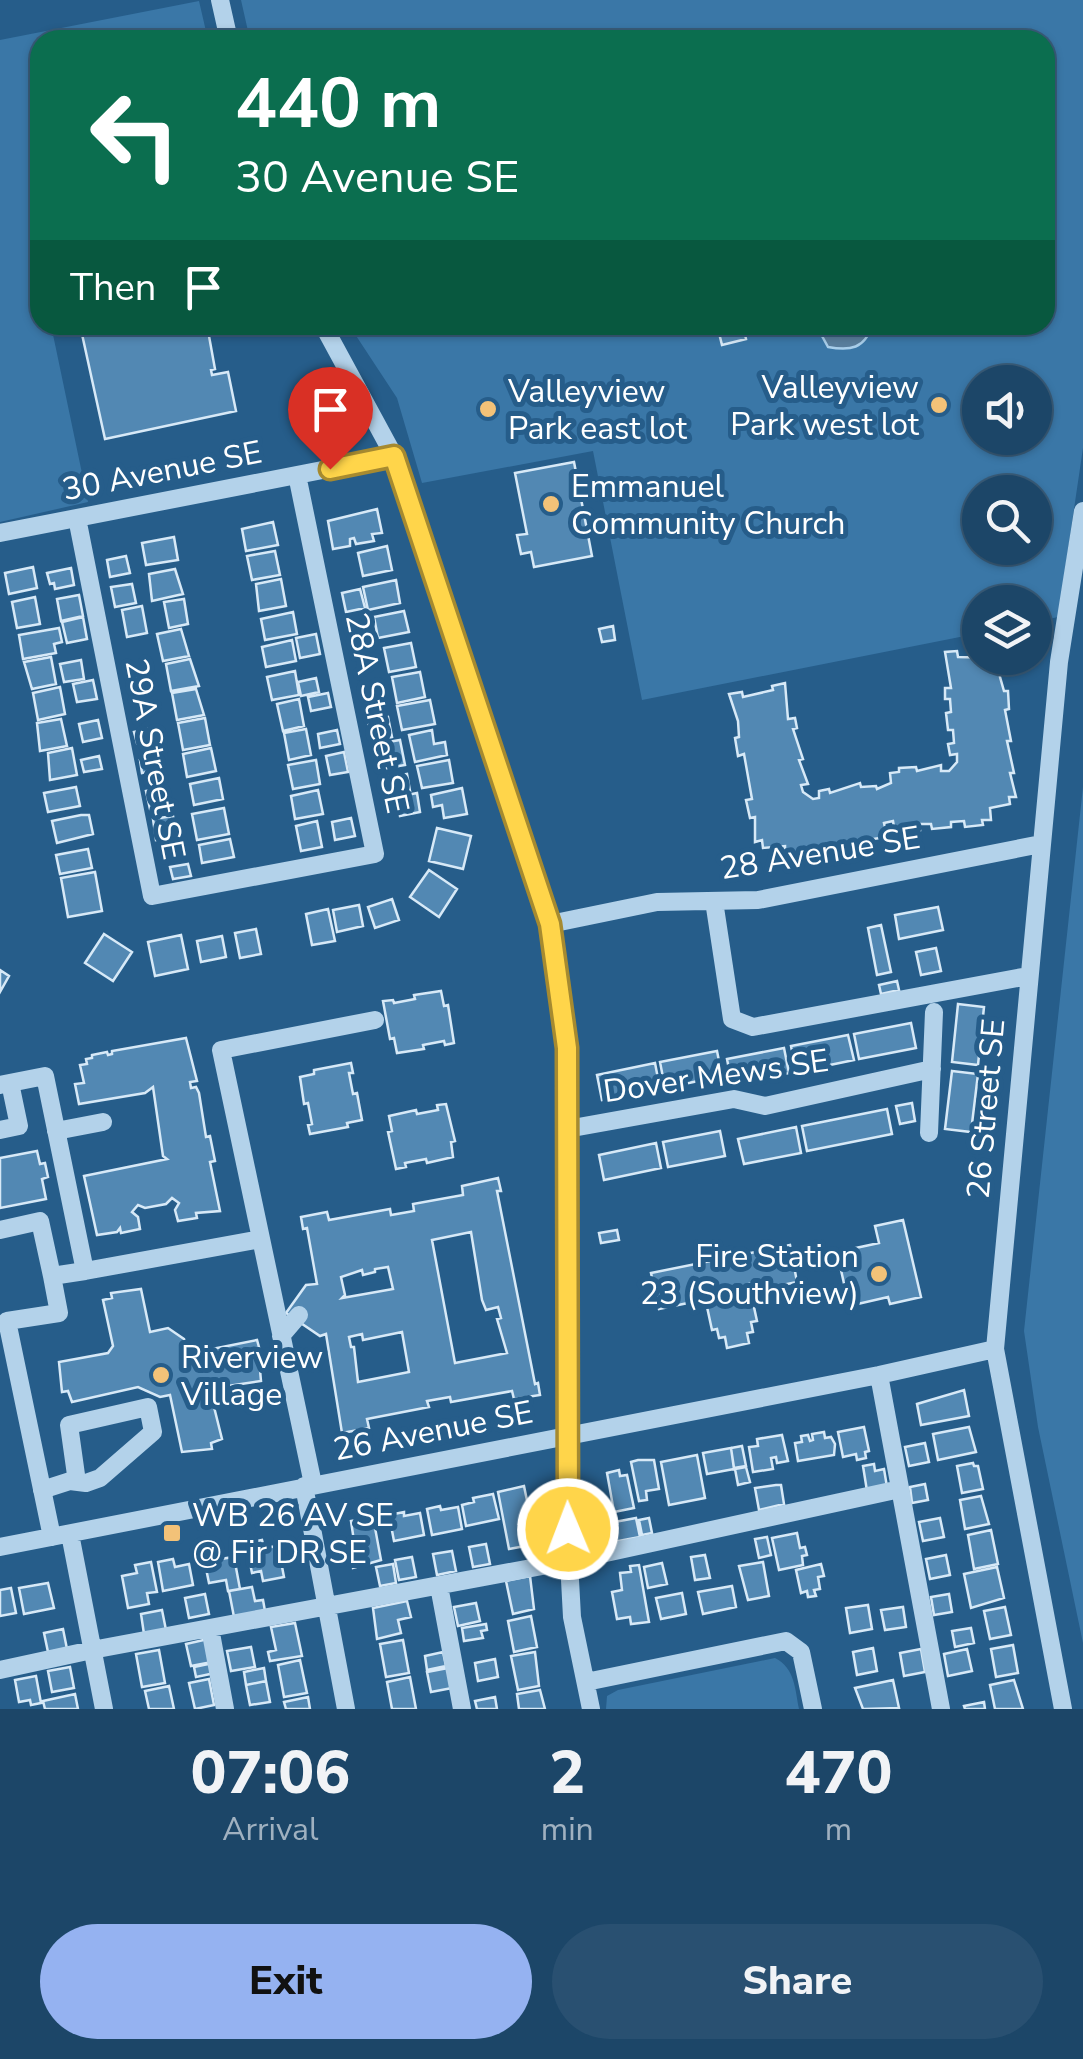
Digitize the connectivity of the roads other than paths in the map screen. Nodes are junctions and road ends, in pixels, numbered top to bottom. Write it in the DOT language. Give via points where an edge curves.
graph roads {
  1 [pos="220,0"];
  2 [pos="227,30"];
  3 [pos="328,335"];
  4 [pos="394,456"];
  5 [pos="297,475"];
  6 [pos="1083,511"];
  7 [pos="77,518"];
  8 [pos="0,534"];
  9 [pos="1041,844"];
  10 [pos="267,876"];
  11 [pos="714,901"];
  12 [pos="550,924"];
  13 [pos="1028,976"];
  14 [pos="934,1012"];
  15 [pos="375,1020"];
  16 [pos="932,1069"];
  17 [pos="5,1084"];
  18 [pos="103,1122"];
  19 [pos="567,1129"];
  20 [pos="0,1130"];
  21 [pos="56,1131"];
  22 [pos="929,1133"];
  23 [pos="0,1230"];
  24 [pos="261,1239"];
  25 [pos="84,1271"];
  26 [pos="52,1276"];
  27 [pos="272,1291"];
  28 [pos="4,1321"];
  29 [pos="281,1336"];
  30 [pos="995,1348"];
  31 [pos="7,1358"];
  32 [pos="879,1375"];
  33 [pos="568,1436"];
  34 [pos="77,1482"];
  35 [pos="308,1485"];
  36 [pos="900,1488"];
  37 [pos="42,1490"];
  38 [pos="61,1535"];
  39 [pos="0,1547"];
  40 [pos="569,1560"];
  41 [pos="438,1586"];
  42 [pos="326,1608"];
  43 [pos="210,1628"];
  44 [pos="92,1650"];
  45 [pos="0,1670"];
  46 [pos="586,1682"];
  47 [pos="104,1709"];
  48 [pos="225,1709"];
  49 [pos="346,1709"];
  50 [pos="462,1709"];
  51 [pos="590,1709"];
  52 [pos="813,1709"];
  53 [pos="941,1709"];
  54 [pos="1063,1709"];
  1 -- 2 [label="street"];
  3 -- 4 [label="street"];
  4 -- 5 [label="street, 30 Avenue SE"];
  4 -- 12 [label="street"];
  5 -- 7 [label="street, 30 Avenue SE"];
  5 -- 10 [label="street, 28A Street SE" via="375,854"];
  6 -- 9 [label="street, 26 Street SE"];
  7 -- 8 [label="street, 30 Avenue SE"];
  7 -- 10 [label="street, 29A Street SE" via="152,896"];
  9 -- 11 [label="street, 28 Avenue SE" via="758,900"];
  9 -- 13 [label="street, 26 Street SE"];
  11 -- 12 [label="street, 28 Avenue SE" via="657,902"];
  11 -- 13 [label="street" via="732,1019 754,1027"];
  12 -- 19 [label="street" via="567,1048"];
  13 -- 30 [label="street, 26 Street SE"];
  14 -- 16 [label="street"];
  15 -- 24 [label="street" via="221,1050"];
  16 -- 19 [label="street, Dover Mews SE" via="764,1106 734,1098"];
  16 -- 22 [label="street"];
  17 -- 20 [label="street" via="18,1126"];
  17 -- 21 [label="street" via="46,1076"];
  18 -- 21 [label="street"];
  19 -- 33 [label="street"];
  21 -- 25 [label="street"];
  23 -- 26 [label="street" via="40,1221"];
  24 -- 25 [label="street"];
  24 -- 27 [label="street"];
  25 -- 26 [label="street"];
  26 -- 28 [label="street" via="59,1313"];
  27 -- 29 [label="street"];
  27 -- 29 [label="street" via="288,1296 297,1309"];
  28 -- 31 [label="street"];
  29 -- 35 [label="street"];
  30 -- 32 [label="street, 26 Avenue SE"];
  30 -- 54 [label="street, 26 Street SE"];
  31 -- 37 [label="street"];
  32 -- 33 [label="street, 26 Avenue SE"];
  32 -- 36 [label="street"];
  33 -- 35 [label="street, 26 Avenue SE"];
  33 -- 40 [label="street"];
  34 -- 34 [label="street" via="100,1478 153,1432 148,1408 69,1425"];
  34 -- 37 [label="street"];
  35 -- 38 [label="street, 26 Avenue SE"];
  35 -- 42 [label="street"];
  36 -- 40 [label="street"];
  36 -- 53 [label="street"];
  37 -- 38 [label="street"];
  38 -- 39 [label="street, 26 Avenue SE"];
  38 -- 44 [label="street"];
  40 -- 41 [label="street"];
  40 -- 46 [label="street"];
  41 -- 42 [label="street"];
  41 -- 50 [label="street"];
  42 -- 43 [label="street"];
  42 -- 49 [label="street"];
  43 -- 44 [label="street"];
  43 -- 48 [label="street"];
  44 -- 45 [label="street"];
  44 -- 47 [label="street"];
  46 -- 51 [label="street"];
  46 -- 52 [label="street" via="786,1640 800,1652"];
}
